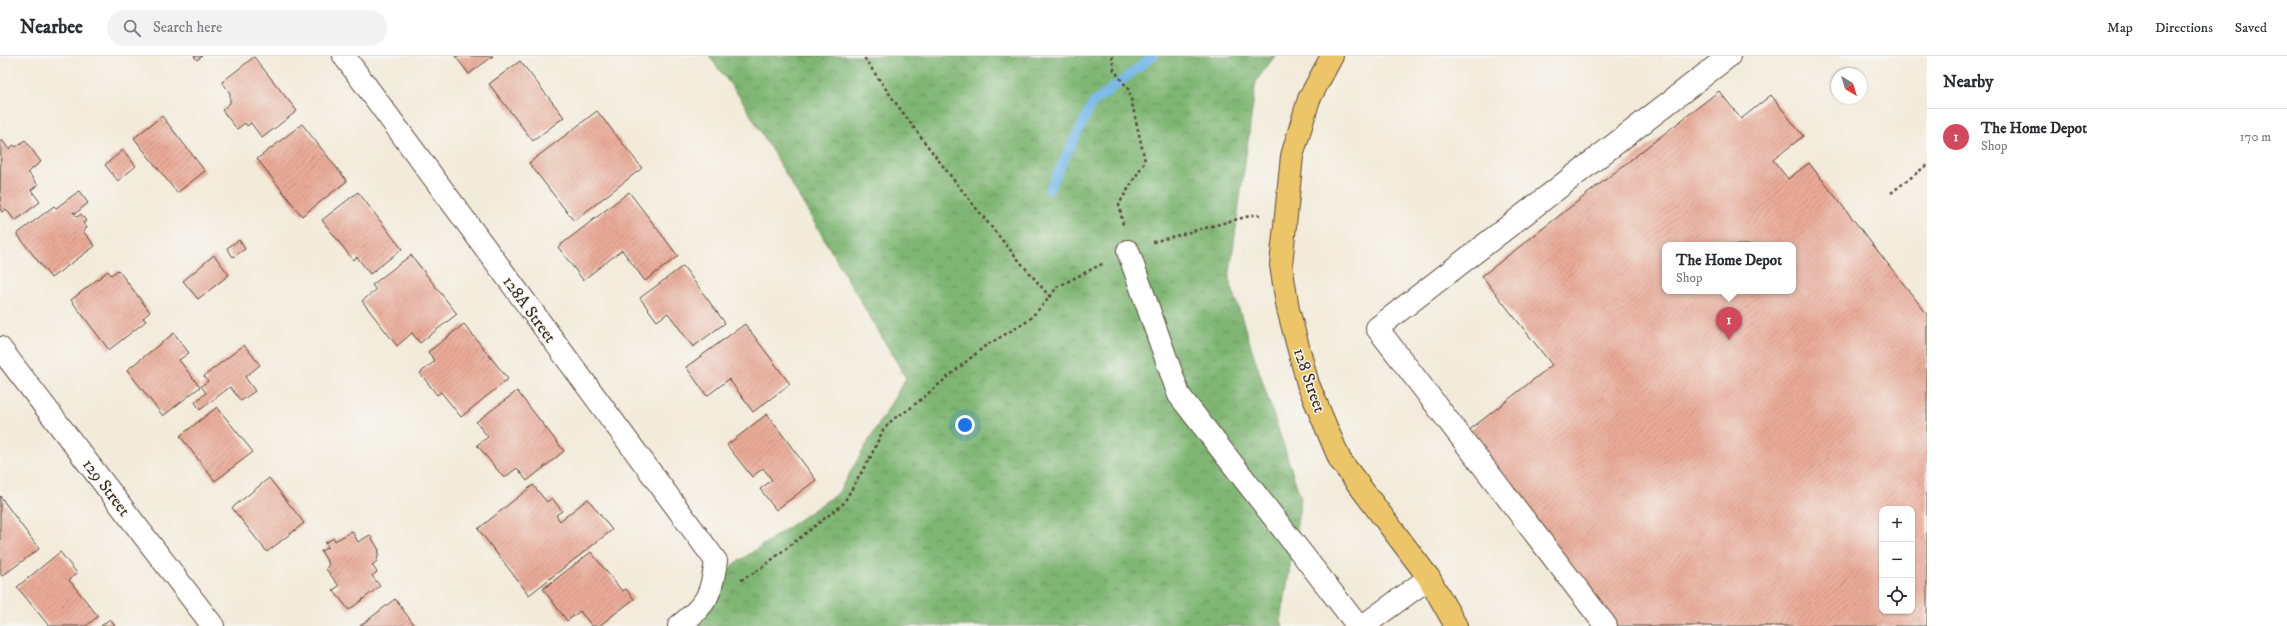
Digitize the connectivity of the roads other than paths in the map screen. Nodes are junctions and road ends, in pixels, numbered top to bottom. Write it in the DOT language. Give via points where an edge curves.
graph roads {
  1 [pos="344,56"];
  2 [pos="1332,56"];
  3 [pos="1729,56"];
  4 [pos="1128,252"];
  5 [pos="0,348"];
  6 [pos="1429,578"];
  7 [pos="213,626"];
  8 [pos="679,626"];
  9 [pos="1358,626"];
  10 [pos="1363,626"];
  11 [pos="1456,626"];
  12 [pos="1606,626"];
  1 -- 8 [label="street, 128A Street" via="716,561 712,588 705,601 699,610"];
  2 -- 6 [label="main road, 128 Street" via="1309,99 1292,156 1281,266 1288,309 1308,384 1340,460"];
  3 -- 12 [label="street" via="1377,328"];
  4 -- 9 [label="street" via="1179,395"];
  5 -- 7 [label="street, 129 Street"];
  6 -- 10 [label="street"];
  6 -- 11 [label="main road, 128 Street"];
}
